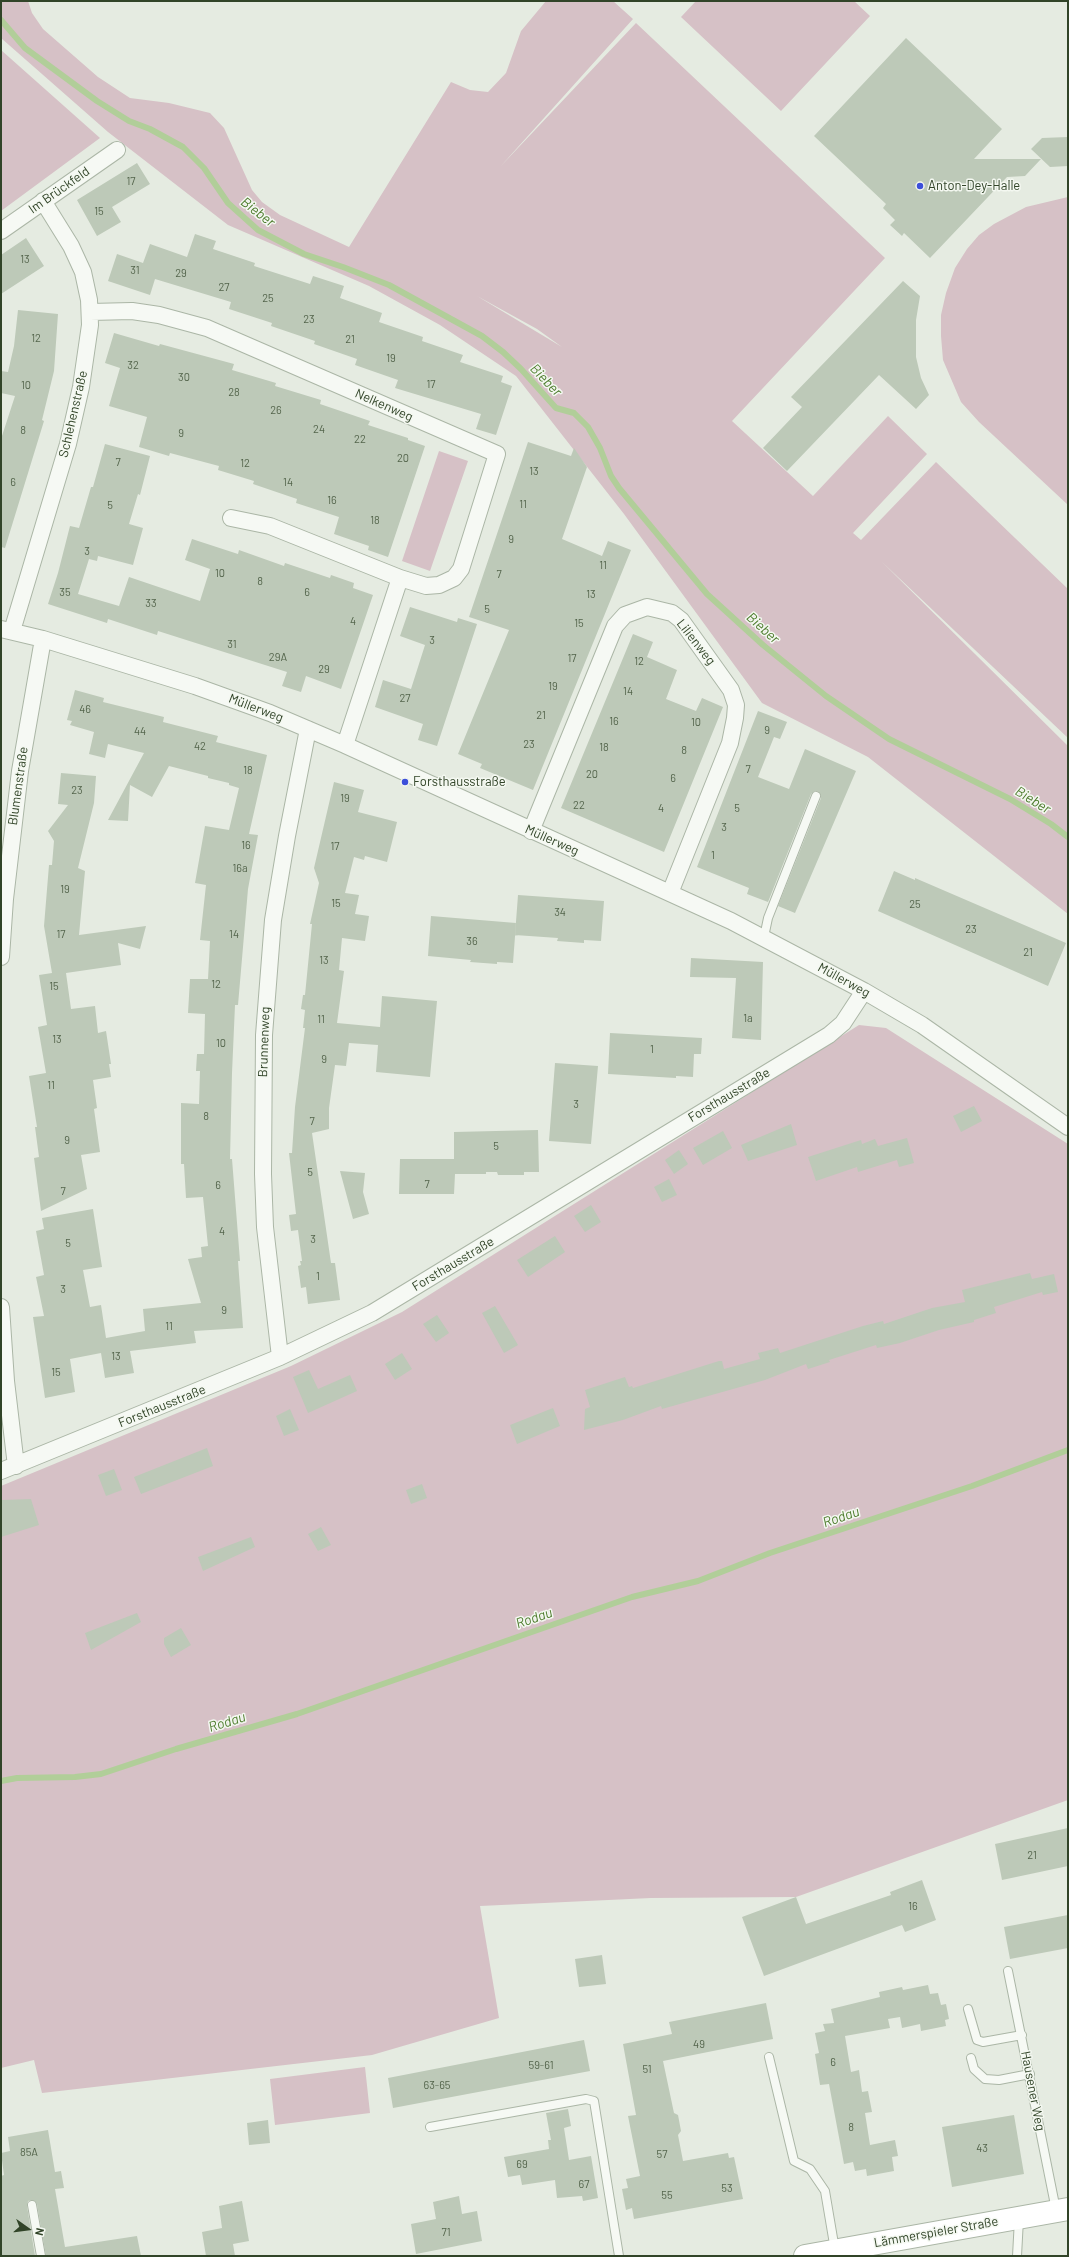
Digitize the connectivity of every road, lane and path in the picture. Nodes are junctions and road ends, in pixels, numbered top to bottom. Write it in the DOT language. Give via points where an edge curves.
graph roads {
  1 [pos="117,150"];
  2 [pos="43,201"];
  3 [pos="1,231"];
  4 [pos="90,312"];
  5 [pos="231,518"];
  6 [pos="400,578"];
  7 [pos="6,630"];
  8 [pos="43,639"];
  9 [pos="308,729"];
  10 [pos="345,745"];
  11 [pos="816,796"];
  12 [pos="531,831"];
  13 [pos="670,893"];
  14 [pos="3,899"];
  15 [pos="764,937"];
  16 [pos="1,957"];
  17 [pos="864,991"];
  18 [pos="1068,1127"];
  19 [pos="1,1307"];
  20 [pos="280,1358"];
  21 [pos="16,1466"];
  22 [pos="1,1471"];
  23 [pos="1008,1971"];
  24 [pos="968,2009"];
  25 [pos="1022,2035"];
  26 [pos="769,2057"];
  27 [pos="971,2058"];
  28 [pos="1030,2074"];
  29 [pos="430,2127"];
  30 [pos="32,2205"];
  31 [pos="1062,2210"];
  32 [pos="1019,2217"];
  33 [pos="836,2250"];
  34 [pos="41,2256"];
  35 [pos="619,2256"];
  36 [pos="805,2256"];
  37 [pos="1017,2256"];
  1 -- 2 [label="street, Im Brückfeld"];
  2 -- 3 [label="street, Im Brückfeld"];
  2 -- 4 [label="street, Schlehenstraße" via="78,260"];
  4 -- 6 [label="street, Nelkenweg" via="139,312 207,328 497,454 460,569 454,578 440,585 426,586"];
  4 -- 7 [label="street, Schlehenstraße" via="81,387 68,444"];
  5 -- 6 [label="street, Nelkenweg" via="270,526"];
  6 -- 10 [label="street"];
  7 -- 8 [label="street, Müllerweg"];
  8 -- 9 [label="street, Müllerweg" via="234,699"];
  8 -- 14 [label="street, Blumenstraße" via="22,756"];
  9 -- 10 [label="street, Müllerweg"];
  9 -- 20 [label="street, Brunnenweg" via="273,920 264,1036 265,1227"];
  10 -- 12 [label="street, Müllerweg"];
  11 -- 15 [label="lane" via="768,918"];
  12 -- 13 [label="street, Müllerweg"];
  12 -- 13 [label="street, Lilienweg" via="615,626 625,616 647,607 672,613 681,620 731,690 736,705 730,742"];
  13 -- 15 [label="street, Müllerweg"];
  14 -- 16 [label="street, Blumenstraße"];
  15 -- 17 [label="street, Müllerweg"];
  17 -- 18 [label="street, Müllerweg" via="922,1025"];
  17 -- 20 [label="street, Forsthausstraße" via="844,1023 829,1034 379,1309"];
  19 -- 21 [label="street"];
  20 -- 21 [label="street, Forsthausstraße"];
  21 -- 22 [label="street, Forsthausstraße"];
  23 -- 25 [label="lane, Hausener Weg"];
  24 -- 25 [label="lane" via="977,2040 983,2042"];
  25 -- 28 [label="lane, Hausener Weg"];
  26 -- 33 [label="lane" via="794,2161 810,2169 825,2191"];
  27 -- 28 [label="lane" via="974,2069 986,2079 999,2080"];
  28 -- 31 [label="lane, Hausener Weg"];
  29 -- 35 [label="lane" via="586,2099 594,2101"];
  30 -- 34 [label="lane"];
  31 -- 32 [label="main road, Lämmerspieler Straße"];
  32 -- 33 [label="main road, Lämmerspieler Straße"];
  32 -- 37 [label="lane"];
  33 -- 36 [label="main road, Lämmerspieler Straße"];
}
